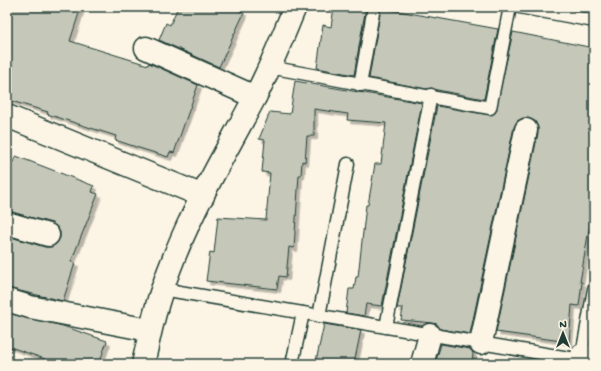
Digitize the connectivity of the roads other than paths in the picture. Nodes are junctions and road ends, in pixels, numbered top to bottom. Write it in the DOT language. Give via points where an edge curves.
graph roads {
  1 [pos="295,7"];
  2 [pos="374,7"];
  3 [pos="510,7"];
  4 [pos="519,7"];
  5 [pos="594,21"];
  6 [pos="146,48"];
  7 [pos="269,67"];
  8 [pos="360,85"];
  9 [pos="431,96"];
  10 [pos="255,97"];
  11 [pos="7,116"];
  12 [pos="526,130"];
  13 [pos="348,164"];
  14 [pos="203,196"];
  15 [pos="7,223"];
  16 [pos="48,235"];
  17 [pos="162,289"];
  18 [pos="594,289"];
  19 [pos="7,300"];
  20 [pos="303,313"];
  21 [pos="319,316"];
  22 [pos="386,327"];
  23 [pos="149,330"];
  24 [pos="430,335"];
  25 [pos="481,343"];
  26 [pos="588,356"];
  27 [pos="143,364"];
  28 [pos="292,364"];
  29 [pos="422,364"];
  1 -- 7 [label="street"];
  2 -- 8 [label="lane"];
  3 -- 9 [label="lane" via="490,108"];
  4 -- 5 [label="lane"];
  6 -- 10 [label="street"];
  7 -- 8 [label="lane"];
  7 -- 10 [label="street"];
  8 -- 9 [label="lane"];
  9 -- 22 [label="lane"];
  10 -- 14 [label="street"];
  11 -- 14 [label="street"];
  12 -- 25 [label="street"];
  13 -- 21 [label="lane"];
  14 -- 17 [label="street"];
  15 -- 16 [label="street"];
  17 -- 20 [label="lane"];
  17 -- 23 [label="street"];
  18 -- 26 [label="lane"];
  19 -- 23 [label="street"];
  20 -- 21 [label="lane"];
  20 -- 28 [label="lane"];
  21 -- 22 [label="lane"];
  22 -- 24 [label="lane"];
  23 -- 27 [label="street"];
  24 -- 25 [label="lane"];
  24 -- 29 [label="street"];
  25 -- 26 [label="lane" via="581,360"];
}
